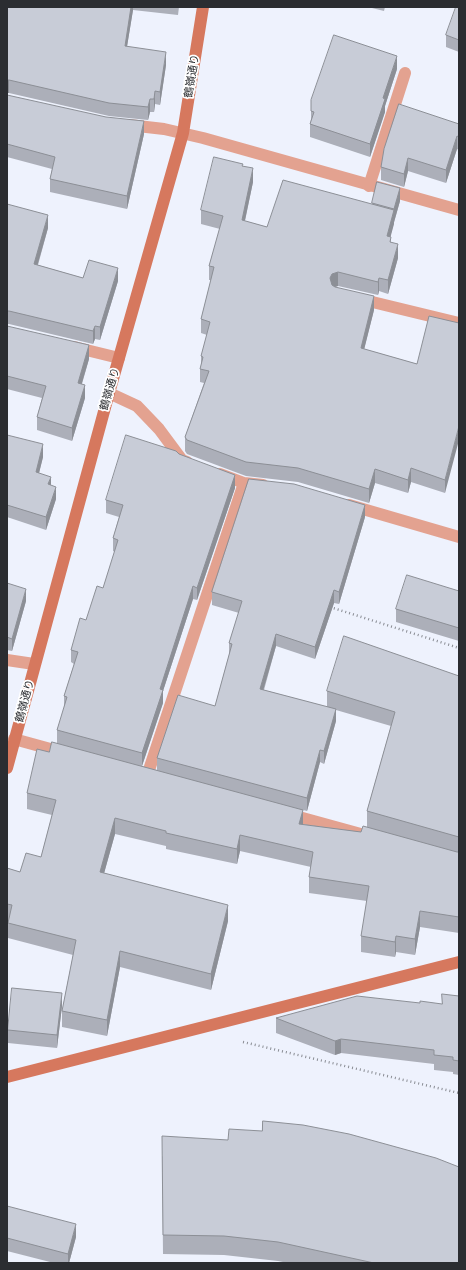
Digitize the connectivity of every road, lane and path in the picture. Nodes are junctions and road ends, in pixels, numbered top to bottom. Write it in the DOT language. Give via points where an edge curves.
graph roads {
  1 [pos="203,7"];
  2 [pos="405,73"];
  3 [pos="116,124"];
  4 [pos="183,133"];
  5 [pos="369,186"];
  6 [pos="459,210"];
  7 [pos="352,297"];
  8 [pos="459,323"];
  9 [pos="66,345"];
  10 [pos="119,358"];
  11 [pos="109,393"];
  12 [pos="196,465"];
  13 [pos="210,470"];
  14 [pos="244,483"];
  15 [pos="274,486"];
  16 [pos="337,501"];
  17 [pos="459,537"];
  18 [pos="325,606"];
  19 [pos="459,648"];
  20 [pos="7,660"];
  21 [pos="34,664"];
  22 [pos="14,739"];
  23 [pos="78,757"];
  24 [pos="7,768"];
  25 [pos="147,776"];
  26 [pos="276,811"];
  27 [pos="383,840"];
  28 [pos="459,962"];
  29 [pos="209,1026"];
  30 [pos="7,1077"];
  31 [pos="459,1093"];
  1 -- 4 [label="street, 鶴嶺通り"];
  2 -- 5 [label="street"];
  3 -- 4 [label="street"];
  4 -- 5 [label="street"];
  4 -- 10 [label="street, 鶴嶺通り"];
  5 -- 6 [label="street"];
  7 -- 8 [label="street"];
  9 -- 10 [label="street"];
  10 -- 11 [label="street, 鶴嶺通り"];
  11 -- 12 [label="street" via="137,406 159,429 182,460"];
  11 -- 21 [label="street, 鶴嶺通り"];
  13 -- 14 [label="street"];
  14 -- 15 [label="street"];
  14 -- 25 [label="street"];
  16 -- 17 [label="street"];
  18 -- 19 [label="path"];
  20 -- 21 [label="street"];
  21 -- 22 [label="street, 鶴嶺通り"];
  22 -- 23 [label="street"];
  22 -- 24 [label="street, 鶴嶺通り"];
  26 -- 27 [label="street"];
  28 -- 29 [label="street"];
  29 -- 30 [label="street"];
  29 -- 31 [label="path" via="238,1041"];
}
